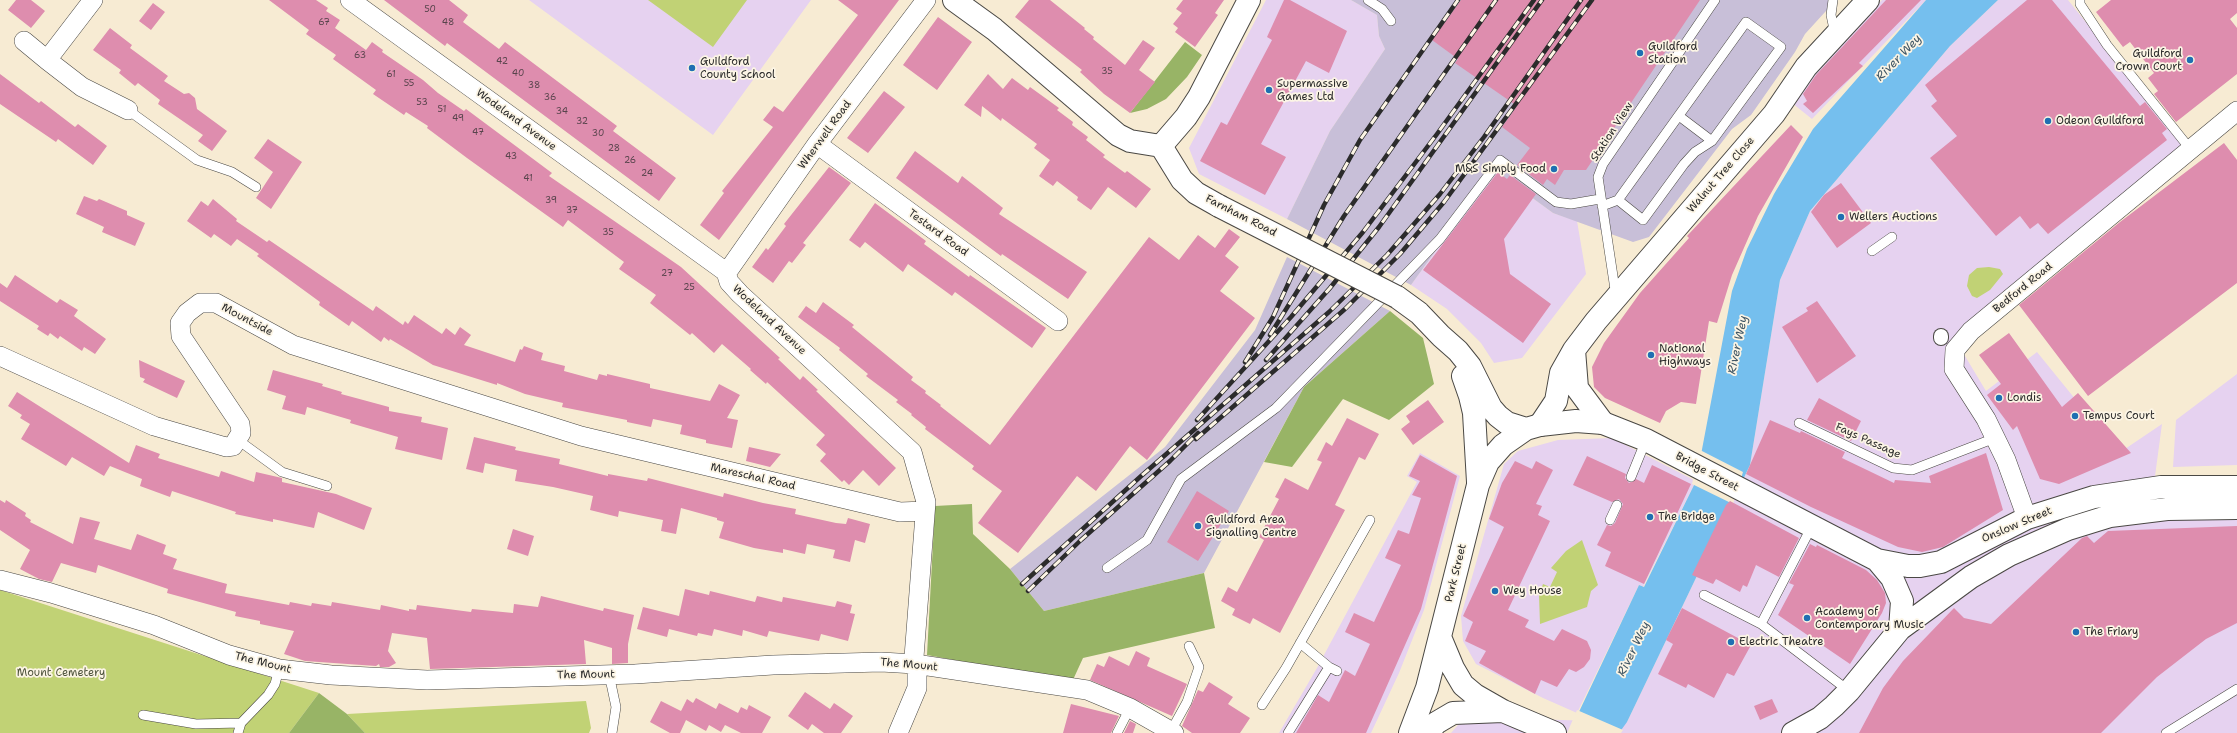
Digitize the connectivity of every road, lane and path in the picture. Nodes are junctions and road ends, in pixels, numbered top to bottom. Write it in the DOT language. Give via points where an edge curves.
graph roads {
  1 [pos="93,0"];
  2 [pos="350,0"];
  3 [pos="926,0"];
  4 [pos="954,0"];
  5 [pos="1249,0"];
  6 [pos="1368,0"];
  7 [pos="1715,0"];
  8 [pos="1833,0"];
  9 [pos="1868,0"];
  10 [pos="2080,0"];
  11 [pos="1391,21"];
  12 [pos="1835,34"];
  13 [pos="24,41"];
  14 [pos="47,60"];
  15 [pos="128,110"];
  16 [pos="2237,111"];
  17 [pos="1679,116"];
  18 [pos="1712,141"];
  19 [pos="817,144"];
  20 [pos="1160,146"];
  21 [pos="2191,150"];
  22 [pos="256,187"];
  23 [pos="1618,200"];
  24 [pos="1601,202"];
  25 [pos="1892,237"];
  26 [pos="1872,251"];
  27 [pos="726,272"];
  28 [pos="1616,297"];
  29 [pos="1058,321"];
  30 [pos="1441,336"];
  31 [pos="1574,350"];
  32 [pos="0,356"];
  33 [pos="1603,423"];
  34 [pos="1799,423"];
  35 [pos="1533,427"];
  36 [pos="581,436"];
  37 [pos="1995,438"];
  38 [pos="238,440"];
  39 [pos="1646,440"];
  40 [pos="1631,477"];
  41 [pos="1478,485"];
  42 [pos="327,486"];
  43 [pos="2237,487"];
  44 [pos="1617,505"];
  45 [pos="2237,508"];
  46 [pos="925,511"];
  47 [pos="2027,518"];
  48 [pos="1370,520"];
  49 [pos="1610,520"];
  50 [pos="1809,533"];
  51 [pos="1877,560"];
  52 [pos="1107,568"];
  53 [pos="0,580"];
  54 [pos="1704,595"];
  55 [pos="1761,624"];
  56 [pos="1900,629"];
  57 [pos="1440,637"];
  58 [pos="1300,643"];
  59 [pos="1189,646"];
  60 [pos="915,664"];
  61 [pos="279,669"];
  62 [pos="609,674"];
  63 [pos="2237,689"];
  64 [pos="1849,691"];
  65 [pos="1262,705"];
  66 [pos="1130,708"];
  67 [pos="1503,710"];
  68 [pos="143,715"];
  69 [pos="241,723"];
  70 [pos="1819,726"];
  71 [pos="1546,729"];
  72 [pos="1172,732"];
  73 [pos="238,733"];
  74 [pos="612,733"];
  75 [pos="898,733"];
  76 [pos="1117,733"];
  77 [pos="1288,733"];
  78 [pos="1410,733"];
  79 [pos="1428,733"];
  80 [pos="1793,733"];
  81 [pos="2166,733"];
  1 -- 14 [label="street"];
  2 -- 27 [label="street, Wodeland Avenue"];
  3 -- 19 [label="street, Wherwell Road"];
  4 -- 20 [label="main road" via="994,29 1118,135 1130,141"];
  5 -- 20 [label="main road" via="1199,97 1186,117"];
  6 -- 11 [label="lane" via="1382,10"];
  7 -- 24 [label="lane, Station View" via="1603,164 1598,177"];
  8 -- 12 [label="lane" via="1831,15"];
  9 -- 12 [label="main road, Walnut Tree Close"];
  10 -- 21 [label="lane" via="2080,4 2106,45"];
  12 -- 28 [label="main road, Walnut Tree Close" via="1806,67 1774,114"];
  13 -- 14 [label="street"];
  14 -- 15 [label="street" via="82,87"];
  15 -- 22 [label="lane" via="197,160 232,172"];
  16 -- 21 [label="street, Bedford Road"];
  17 -- 18 [label="lane"];
  17 -- 18 [label="lane" via="1746,22 1781,47"];
  17 -- 23 [label="lane"];
  18 -- 23 [label="lane" via="1695,152 1684,164 1642,220"];
  19 -- 27 [label="street, Wherwell Road"];
  19 -- 29 [label="street, Testard Road"];
  20 -- 30 [label="main road, Farnham Road, bridge" via="1182,180 1196,193 1396,297 1419,313"];
  21 -- 37 [label="street, Bedford Road" via="1970,331 1955,350 1954,370 1971,394"];
  23 -- 24 [label="lane"];
  24 -- 28 [label="lane, Station View"];
  24 -- 52 [label="lane" via="1556,202 1500,160 1440,238 1276,408 1181,479 1147,540"];
  25 -- 26 [label="lane"];
  27 -- 46 [label="street, Wodeland Avenue" via="729,282 740,294 912,452 924,488"];
  28 -- 31 [label="main road, Walnut Tree Close"];
  30 -- 35 [label="main road, Farnham Road" via="1470,366 1491,408 1498,416 1507,423"];
  30 -- 41 [label="main road" via="1456,360 1470,396 1476,431"];
  31 -- 33 [label="main road" via="1577,388"];
  31 -- 35 [label="main road, Walnut Tree Close" via="1561,373 1556,401"];
  32 -- 38 [label="street" via="154,426 226,447 232,446"];
  33 -- 35 [label="main road, Bridge Street" via="1576,420"];
  33 -- 39 [label="main road, Bridge Street"];
  34 -- 37 [label="lane, Fays Passage" via="1893,468 1912,470"];
  35 -- 41 [label="main road, Park Street" via="1503,445 1488,462"];
  36 -- 38 [label="street, Mountside" via="293,345 216,303 200,304 187,313 180,323 180,336 240,424 241,433"];
  36 -- 46 [label="street, Mareschal Road" via="900,512"];
  37 -- 47 [label="street, Bedford Road" via="2014,479"];
  38 -- 42 [label="lane" via="282,472"];
  39 -- 40 [label="lane"];
  39 -- 50 [label="main road, Bridge Street" via="1738,488"];
  41 -- 57 [label="main road, Park Street"];
  43 -- 47 [label="main road, Onslow Street" via="2161,487 2094,497"];
  44 -- 49 [label="lane"];
  45 -- 56 [label="main road" via="2167,509 2117,515 2068,529 2009,555 1971,577"];
  46 -- 60 [label="street, Wodeland Avenue"];
  47 -- 51 [label="main road, Onslow Street" via="1941,562 1908,566"];
  48 -- 58 [label="lane"];
  50 -- 51 [label="main road, Bridge Street"];
  50 -- 55 [label="lane"];
  51 -- 56 [label="main road" via="1892,578 1902,601"];
  53 -- 61 [label="street, The Mount" via="52,593 154,625 229,655"];
  54 -- 55 [label="lane"];
  55 -- 64 [label="lane" via="1793,653"];
  56 -- 64 [label="main road"];
  57 -- 67 [label="main road" via="1463,685 1475,695"];
  57 -- 78 [label="main road, Park Street" via="1427,688"];
  58 -- 65 [label="lane"];
  58 -- 77 [label="lane" via="1333,669"];
  59 -- 72 [label="lane" via="1199,668 1187,702"];
  60 -- 62 [label="street, The Mount" via="881,662 773,665"];
  60 -- 66 [label="street, The Mount" via="1087,690"];
  60 -- 75 [label="street, Wodeland Avenue" via="917,688"];
  61 -- 62 [label="street, The Mount" via="331,676 419,680"];
  61 -- 69 [label="lane" via="275,684 268,695"];
  62 -- 74 [label="lane" via="616,707"];
  63 -- 81 [label="lane"];
  64 -- 70 [label="main road"];
  66 -- 72 [label="street, The Mount"];
  66 -- 76 [label="lane"];
  67 -- 71 [label="main road"];
  67 -- 79 [label="main road" via="1454,713 1436,723"];
  68 -- 69 [label="lane" via="196,724"];
  69 -- 73 [label="lane"];
  70 -- 80 [label="main road"];
}
